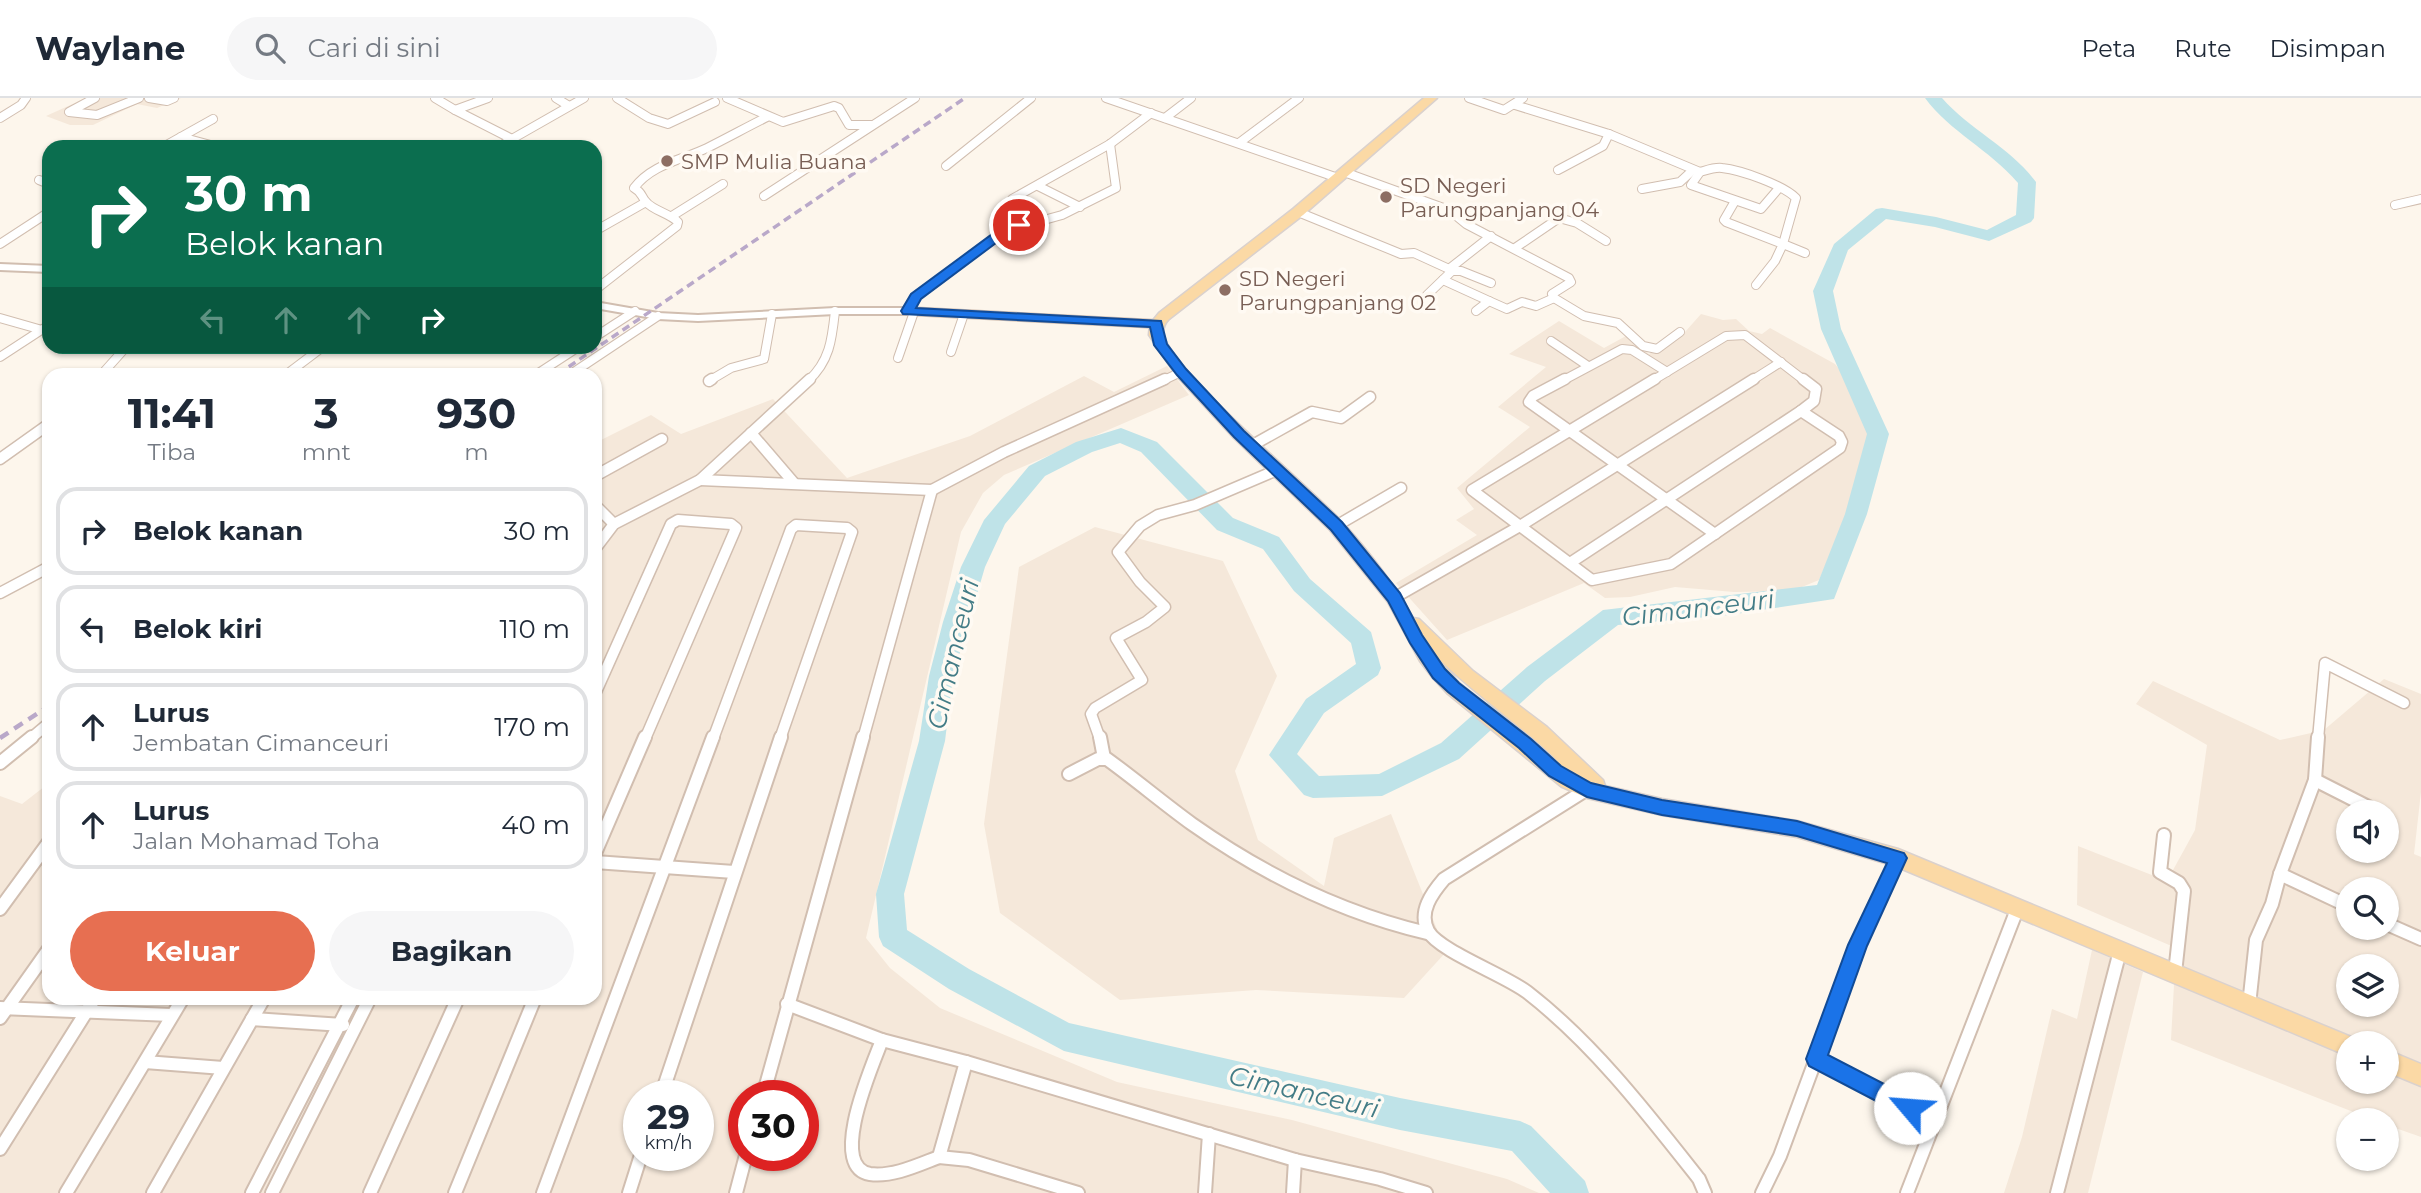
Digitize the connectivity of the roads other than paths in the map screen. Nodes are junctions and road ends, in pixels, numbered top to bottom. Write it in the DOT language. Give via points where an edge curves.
graph roads {
  1 [pos="26,98"];
  2 [pos="95,98"];
  3 [pos="139,98"];
  4 [pos="149,98"];
  5 [pos="174,98"];
  6 [pos="435,98"];
  7 [pos="488,98"];
  8 [pos="555,98"];
  9 [pos="584,98"];
  10 [pos="617,98"];
  11 [pos="707,98"];
  12 [pos="725,98"];
  13 [pos="915,98"];
  14 [pos="1031,98"];
  15 [pos="1106,98"];
  16 [pos="1128,98"];
  17 [pos="1191,98"];
  18 [pos="1299,98"];
  19 [pos="1431,98"];
  20 [pos="1469,98"];
  21 [pos="1523,98"];
  22 [pos="715,102"];
  23 [pos="1120,103"];
  24 [pos="1516,105"];
  25 [pos="569,106"];
  26 [pos="455,110"];
  27 [pos="1151,113"];
  28 [pos="766,117"];
  29 [pos="0,118"];
  30 [pos="213,118"];
  31 [pos="1165,118"];
  32 [pos="871,125"];
  33 [pos="1609,134"];
  34 [pos="181,137"];
  35 [pos="512,139"];
  36 [pos="176,140"];
  37 [pos="192,140"];
  38 [pos="1239,143"];
  39 [pos="1110,144"];
  40 [pos="946,166"];
  41 [pos="1558,170"];
  42 [pos="1697,171"];
  43 [pos="1341,175"];
  44 [pos="39,180"];
  45 [pos="42,181"];
  46 [pos="723,184"];
  47 [pos="1038,186"];
  48 [pos="1779,188"];
  49 [pos="1642,189"];
  50 [pos="764,196"];
  51 [pos="1012,199"];
  52 [pos="2421,199"];
  53 [pos="1735,201"];
  54 [pos="646,202"];
  55 [pos="2395,205"];
  56 [pos="1080,207"];
  57 [pos="1298,212"];
  58 [pos="672,216"];
  59 [pos="42,217"];
  60 [pos="602,227"];
  61 [pos="1491,236"];
  62 [pos="1606,241"];
  63 [pos="0,244"];
  64 [pos="1783,244"];
  65 [pos="1515,248"];
  66 [pos="1805,253"];
  67 [pos="0,267"];
  68 [pos="42,269"];
  69 [pos="1451,270"];
  70 [pos="1443,280"];
  71 [pos="1491,282"];
  72 [pos="602,285"];
  73 [pos="1756,285"];
  74 [pos="1427,295"];
  75 [pos="1555,298"];
  76 [pos="1489,302"];
  77 [pos="602,306"];
  78 [pos="835,311"];
  79 [pos="1476,311"];
  80 [pos="635,312"];
  81 [pos="911,312"];
  82 [pos="772,314"];
  83 [pos="964,314"];
  84 [pos="658,316"];
  85 [pos="0,318"];
  86 [pos="1157,324"];
  87 [pos="42,326"];
  88 [pos="42,329"];
  89 [pos="1680,332"];
  90 [pos="602,333"];
  91 [pos="1551,341"];
  92 [pos="951,352"];
  93 [pos="602,353"];
  94 [pos="120,354"];
  95 [pos="313,354"];
  96 [pos="568,354"];
  97 [pos="600,354"];
  98 [pos="0,358"];
  99 [pos="898,358"];
  100 [pos="1781,362"];
  101 [pos="1588,366"];
  102 [pos="107,368"];
  103 [pos="295,368"];
  104 [pos="546,368"];
  105 [pos="579,368"];
  106 [pos="1181,372"];
  107 [pos="1667,372"];
  108 [pos="709,381"];
  109 [pos="1370,397"];
  110 [pos="1801,411"];
  111 [pos="42,429"];
  112 [pos="1569,432"];
  113 [pos="751,433"];
  114 [pos="662,439"];
  115 [pos="1251,446"];
  116 [pos="0,460"];
  117 [pos="1618,466"];
  118 [pos="1277,470"];
  119 [pos="602,472"];
  120 [pos="700,480"];
  121 [pos="794,482"];
  122 [pos="1401,488"];
  123 [pos="932,490"];
  124 [pos="1666,500"];
  125 [pos="602,516"];
  126 [pos="614,524"];
  127 [pos="1336,526"];
  128 [pos="1520,526"];
  129 [pos="1715,534"];
  130 [pos="602,540"];
  131 [pos="1570,564"];
  132 [pos="42,571"];
  133 [pos="0,593"];
  134 [pos="1394,597"];
  135 [pos="602,678"];
  136 [pos="1460,682"];
  137 [pos="2404,703"];
  138 [pos="42,729"];
  139 [pos="1533,738"];
  140 [pos="1104,758"];
  141 [pos="0,763"];
  142 [pos="1069,774"];
  143 [pos="2315,780"];
  144 [pos="1596,789"];
  145 [pos="2355,800"];
  146 [pos="602,822"];
  147 [pos="2164,835"];
  148 [pos="42,852"];
  149 [pos="1898,858"];
  150 [pos="602,862"];
  151 [pos="667,867"];
  152 [pos="734,872"];
  153 [pos="2280,874"];
  154 [pos="2336,900"];
  155 [pos="2018,907"];
  156 [pos="0,909"];
  157 [pos="2399,930"];
  158 [pos="1427,933"];
  159 [pos="2421,940"];
  160 [pos="2120,951"];
  161 [pos="42,958"];
  162 [pos="2175,972"];
  163 [pos="788,1004"];
  164 [pos="90,1005"];
  165 [pos="178,1005"];
  166 [pos="260,1005"];
  167 [pos="348,1005"];
  168 [pos="366,1005"];
  169 [pos="455,1005"];
  170 [pos="532,1005"];
  171 [pos="2249,1005"];
  172 [pos="2,1011"];
  173 [pos="86,1012"];
  174 [pos="171,1015"];
  175 [pos="252,1019"];
  176 [pos="338,1025"];
  177 [pos="356,1026"];
  178 [pos="882,1040"];
  179 [pos="2336,1041"];
  180 [pos="1816,1059"];
  181 [pos="145,1062"];
  182 [pos="966,1062"];
  183 [pos="2399,1066"];
  184 [pos="223,1068"];
  185 [pos="2421,1075"];
  186 [pos="666,1080"];
  187 [pos="767,1080"];
  188 [pos="1933,1120"];
  189 [pos="1209,1134"];
  190 [pos="0,1149"];
  191 [pos="939,1157"];
  192 [pos="1295,1160"];
  193 [pos="636,1171"];
  194 [pos="742,1171"];
  195 [pos="1380,1186"];
  196 [pos="66,1193"];
  197 [pos="153,1193"];
  198 [pos="252,1193"];
  199 [pos="272,1193"];
  200 [pos="370,1193"];
  201 [pos="455,1193"];
  202 [pos="543,1193"];
  203 [pos="629,1193"];
  204 [pos="736,1193"];
  205 [pos="1078,1193"];
  206 [pos="1205,1193"];
  207 [pos="1293,1193"];
  208 [pos="1426,1193"];
  209 [pos="1705,1193"];
  210 [pos="1762,1193"];
  211 [pos="1907,1193"];
  212 [pos="2057,1193"];
  1 -- 29 [label="street"];
  2 -- 3 [label="street" via="69,112 99,116"];
  4 -- 5 [label="street"];
  6 -- 26 [label="street"];
  7 -- 26 [label="street"];
  8 -- 25 [label="street"];
  9 -- 25 [label="street"];
  10 -- 22 [label="street" via="668,124"];
  11 -- 22 [label="street"];
  12 -- 22 [label="street"];
  12 -- 28 [label="street"];
  13 -- 32 [label="street"];
  14 -- 40 [label="street"];
  15 -- 23 [label="street"];
  16 -- 23 [label="street"];
  17 -- 31 [label="street"];
  18 -- 38 [label="street"];
  19 -- 43 [label="main road"];
  20 -- 24 [label="street" via="1504,110"];
  21 -- 24 [label="street"];
  23 -- 27 [label="street"];
  24 -- 33 [label="street"];
  25 -- 35 [label="street"];
  26 -- 35 [label="street"];
  27 -- 31 [label="street"];
  27 -- 39 [label="street"];
  28 -- 32 [label="street" via="783,122 834,106 849,125"];
  28 -- 54 [label="street" via="650,173 634,188"];
  30 -- 34 [label="street"];
  31 -- 38 [label="street"];
  32 -- 50 [label="street"];
  33 -- 41 [label="street" via="1603,146"];
  33 -- 42 [label="street"];
  34 -- 36 [label="street"];
  34 -- 37 [label="street"];
  38 -- 43 [label="street"];
  39 -- 47 [label="street"];
  39 -- 56 [label="street" via="1117,186"];
  42 -- 48 [label="street" via="1720,167"];
  42 -- 49 [label="street" via="1680,182"];
  42 -- 53 [label="street" via="1692,186"];
  43 -- 57 [label="main road"];
  43 -- 61 [label="street" via="1449,210"];
  44 -- 45 [label="street"];
  46 -- 58 [label="street"];
  47 -- 51 [label="street"];
  47 -- 56 [label="street"];
  48 -- 53 [label="street" via="1761,209"];
  48 -- 64 [label="street" via="1796,195"];
  52 -- 55 [label="street"];
  53 -- 64 [label="street" via="1726,222"];
  54 -- 58 [label="street"];
  54 -- 60 [label="street"];
  56 -- 81 [label="street" via="1004,231 916,297"];
  57 -- 69 [label="street"];
  57 -- 86 [label="main road"];
  58 -- 72 [label="street" via="677,226"];
  59 -- 63 [label="street"];
  61 -- 65 [label="street"];
  61 -- 69 [label="street"];
  62 -- 65 [label="street" via="1561,218"];
  64 -- 66 [label="street"];
  64 -- 73 [label="street" via="1776,261"];
  65 -- 75 [label="street" via="1569,278 1571,282 1552,294"];
  67 -- 68 [label="street"];
  69 -- 70 [label="street"];
  69 -- 71 [label="street"];
  70 -- 74 [label="street"];
  70 -- 76 [label="street"];
  75 -- 76 [label="street" via="1536,306 1522,303 1507,309"];
  75 -- 89 [label="street" via="1587,317 1618,323 1649,349 1657,349"];
  76 -- 79 [label="street"];
  77 -- 80 [label="street"];
  78 -- 81 [label="street"];
  78 -- 82 [label="street"];
  78 -- 113 [label="street" via="826,361"];
  80 -- 84 [label="street"];
  80 -- 90 [label="street"];
  81 -- 83 [label="street"];
  81 -- 99 [label="street"];
  82 -- 84 [label="street"];
  82 -- 108 [label="street" via="764,359 731,368"];
  83 -- 86 [label="street"];
  83 -- 92 [label="street"];
  84 -- 93 [label="street"];
  85 -- 87 [label="street"];
  86 -- 106 [label="main road" via="1161,345"];
  88 -- 98 [label="street"];
  91 -- 101 [label="street"];
  94 -- 102 [label="street"];
  95 -- 103 [label="street"];
  96 -- 104 [label="street"];
  97 -- 105 [label="street"];
  100 -- 107 [label="street" via="1745,335 1736,334"];
  100 -- 110 [label="street" via="1816,389 1814,401"];
  100 -- 117 [label="street"];
  101 -- 107 [label="street" via="1622,349 1632,350"];
  101 -- 112 [label="street" via="1529,402"];
  106 -- 115 [label="main road"];
  106 -- 123 [label="street" via="1004,452"];
  107 -- 112 [label="street"];
  109 -- 115 [label="street" via="1341,418 1312,412"];
  110 -- 124 [label="street"];
  110 -- 129 [label="street" via="1839,436 1840,448"];
  111 -- 116 [label="street"];
  112 -- 117 [label="street"];
  112 -- 128 [label="street" via="1472,490"];
  113 -- 120 [label="street"];
  113 -- 121 [label="street"];
  114 -- 119 [label="street"];
  115 -- 118 [label="main road"];
  117 -- 124 [label="street"];
  117 -- 128 [label="street"];
  118 -- 127 [label="main road"];
  118 -- 140 [label="street" via="1195,505 1158,515 1140,526 1118,552 1165,607 1116,638 1142,680 1091,714"];
  120 -- 121 [label="street"];
  120 -- 126 [label="street"];
  121 -- 123 [label="street"];
  122 -- 127 [label="street"];
  123 -- 163 [label="street"];
  124 -- 129 [label="street"];
  124 -- 131 [label="street"];
  125 -- 126 [label="street"];
  126 -- 130 [label="street"];
  127 -- 134 [label="main road"];
  128 -- 131 [label="street"];
  128 -- 134 [label="street"];
  129 -- 131 [label="street" via="1671,565 1592,580"];
  132 -- 133 [label="street"];
  134 -- 136 [label="main road" via="1426,656"];
  135 -- 146 [label="street" via="671,524 678,520 736,528"];
  136 -- 139 [label="main road" via="1503,704"];
  136 -- 139 [label="main road" via="1489,716"];
  137 -- 143 [label="street" via="2325,663"];
  138 -- 141 [label="street"];
  139 -- 144 [label="main road" via="1555,771"];
  140 -- 142 [label="street"];
  140 -- 158 [label="street" via="1220,841 1310,893 1383,924"];
  143 -- 145 [label="street"];
  143 -- 153 [label="street"];
  144 -- 149 [label="main road" via="1662,807 1797,829"];
  144 -- 158 [label="street" via="1444,879 1426,906"];
  147 -- 162 [label="street" via="2160,872 2184,891"];
  148 -- 156 [label="street"];
  149 -- 155 [label="main road"];
  149 -- 180 [label="street" via="1858,945"];
  150 -- 151 [label="street"];
  151 -- 152 [label="street"];
  151 -- 152 [label="street" via="791,529 796,525 847,528 852,532"];
  151 -- 202 [label="street"];
  152 -- 186 [label="street"];
  153 -- 154 [label="street"];
  153 -- 171 [label="street" via="2256,940"];
  155 -- 160 [label="main road"];
  155 -- 188 [label="street"];
  157 -- 159 [label="street"];
  158 -- 209 [label="street" via="1448,949 1517,984 1570,1029 1642,1105"];
  160 -- 162 [label="main road"];
  160 -- 212 [label="street"];
  161 -- 172 [label="street"];
  162 -- 171 [label="main road"];
  163 -- 178 [label="street"];
  163 -- 187 [label="street"];
  164 -- 173 [label="street"];
  165 -- 174 [label="street"];
  166 -- 175 [label="street"];
  167 -- 176 [label="street"];
  168 -- 177 [label="street"];
  169 -- 200 [label="street"];
  170 -- 201 [label="street"];
  171 -- 179 [label="main road"];
  172 -- 173 [label="street"];
  173 -- 174 [label="street"];
  173 -- 190 [label="street"];
  174 -- 181 [label="street"];
  175 -- 176 [label="street"];
  175 -- 184 [label="street"];
  176 -- 177 [label="street"];
  176 -- 198 [label="street"];
  177 -- 199 [label="street"];
  178 -- 182 [label="street"];
  178 -- 191 [label="street" via="852,1131 851,1160 863,1172 881,1172"];
  180 -- 188 [label="street"];
  180 -- 210 [label="street"];
  181 -- 184 [label="street"];
  181 -- 196 [label="street"];
  182 -- 189 [label="street"];
  182 -- 191 [label="street"];
  183 -- 185 [label="main road"];
  184 -- 197 [label="street"];
  188 -- 211 [label="street"];
  189 -- 192 [label="street"];
  189 -- 206 [label="street"];
  191 -- 205 [label="street" via="969,1160"];
  192 -- 195 [label="street"];
  192 -- 207 [label="street"];
  193 -- 203 [label="street"];
  194 -- 204 [label="street"];
  195 -- 208 [label="street"];
}
